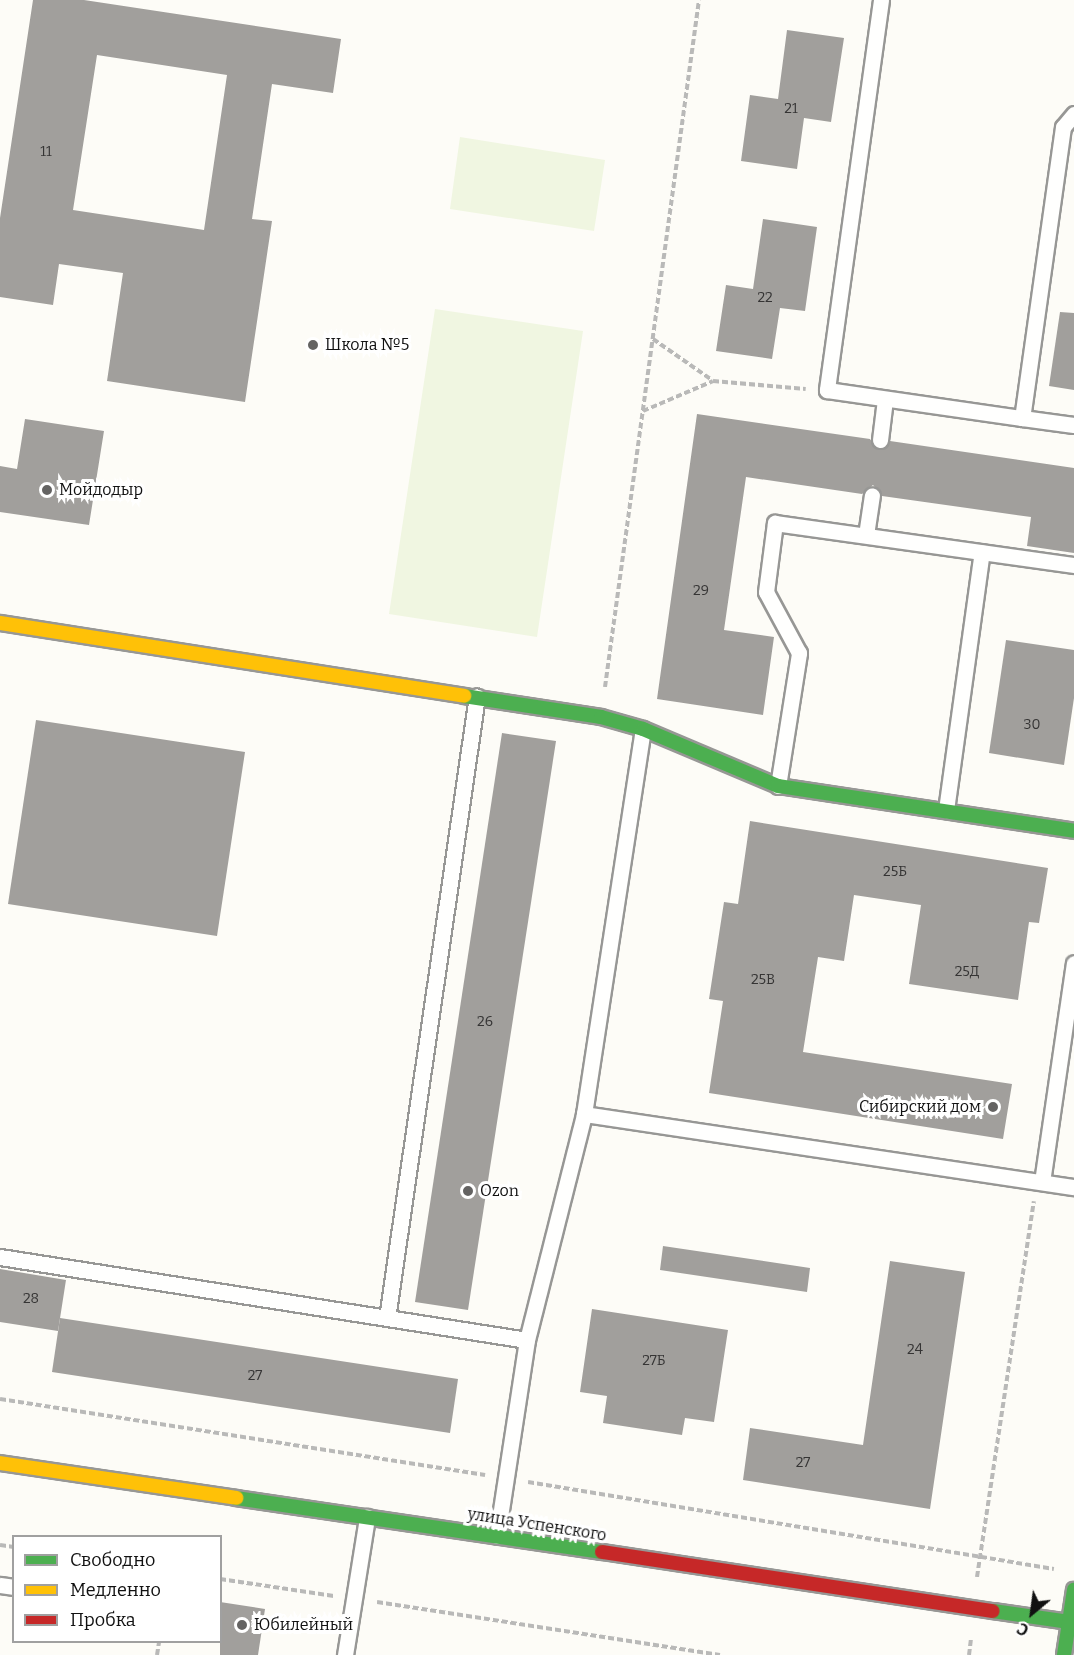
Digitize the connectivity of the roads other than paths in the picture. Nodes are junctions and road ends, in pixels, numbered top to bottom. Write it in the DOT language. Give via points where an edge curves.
graph roads {
  1 [pos="881,0"];
  2 [pos="1074,114"];
  3 [pos="885,399"];
  4 [pos="1022,418"];
  5 [pos="1074,425"];
  6 [pos="880,440"];
  7 [pos="872,495"];
  8 [pos="866,535"];
  9 [pos="982,552"];
  10 [pos="1074,565"];
  11 [pos="0,623"];
  12 [pos="477,696"];
  13 [pos="643,729"];
  14 [pos="778,786"];
  15 [pos="946,810"];
  16 [pos="1074,831"];
  17 [pos="1074,963"];
  18 [pos="584,1114"];
  19 [pos="1039,1181"];
  20 [pos="1074,1187"];
  21 [pos="0,1257"];
  22 [pos="387,1318"];
  23 [pos="527,1340"];
  24 [pos="0,1463"];
  25 [pos="367,1517"];
  26 [pos="497,1536"];
  27 [pos="1074,1590"];
  28 [pos="1069,1622"];
  29 [pos="345,1655"];
  30 [pos="1064,1655"];
  1 -- 3 [label="lane" via="827,390"];
  2 -- 4 [label="lane" via="1063,127"];
  3 -- 4 [label="lane"];
  3 -- 6 [label="lane"];
  4 -- 5 [label="lane"];
  7 -- 8 [label="lane"];
  8 -- 9 [label="lane"];
  8 -- 14 [label="lane" via="775,523 766,592 799,652"];
  9 -- 10 [label="lane"];
  9 -- 15 [label="lane"];
  11 -- 12 [label="street"];
  12 -- 13 [label="street" via="601,717"];
  12 -- 22 [label="lane"];
  13 -- 14 [label="street"];
  13 -- 18 [label="lane"];
  14 -- 15 [label="street"];
  15 -- 16 [label="street"];
  17 -- 19 [label="lane"];
  18 -- 19 [label="lane"];
  18 -- 23 [label="lane"];
  19 -- 20 [label="lane"];
  21 -- 22 [label="lane"];
  22 -- 23 [label="lane"];
  23 -- 26 [label="lane"];
  24 -- 25 [label="street, улица Успенского"];
  25 -- 26 [label="street, улица Успенского"];
  25 -- 29 [label="lane"];
  26 -- 28 [label="street, улица Успенского"];
  27 -- 28 [label="street"];
  28 -- 30 [label="street"];
}
